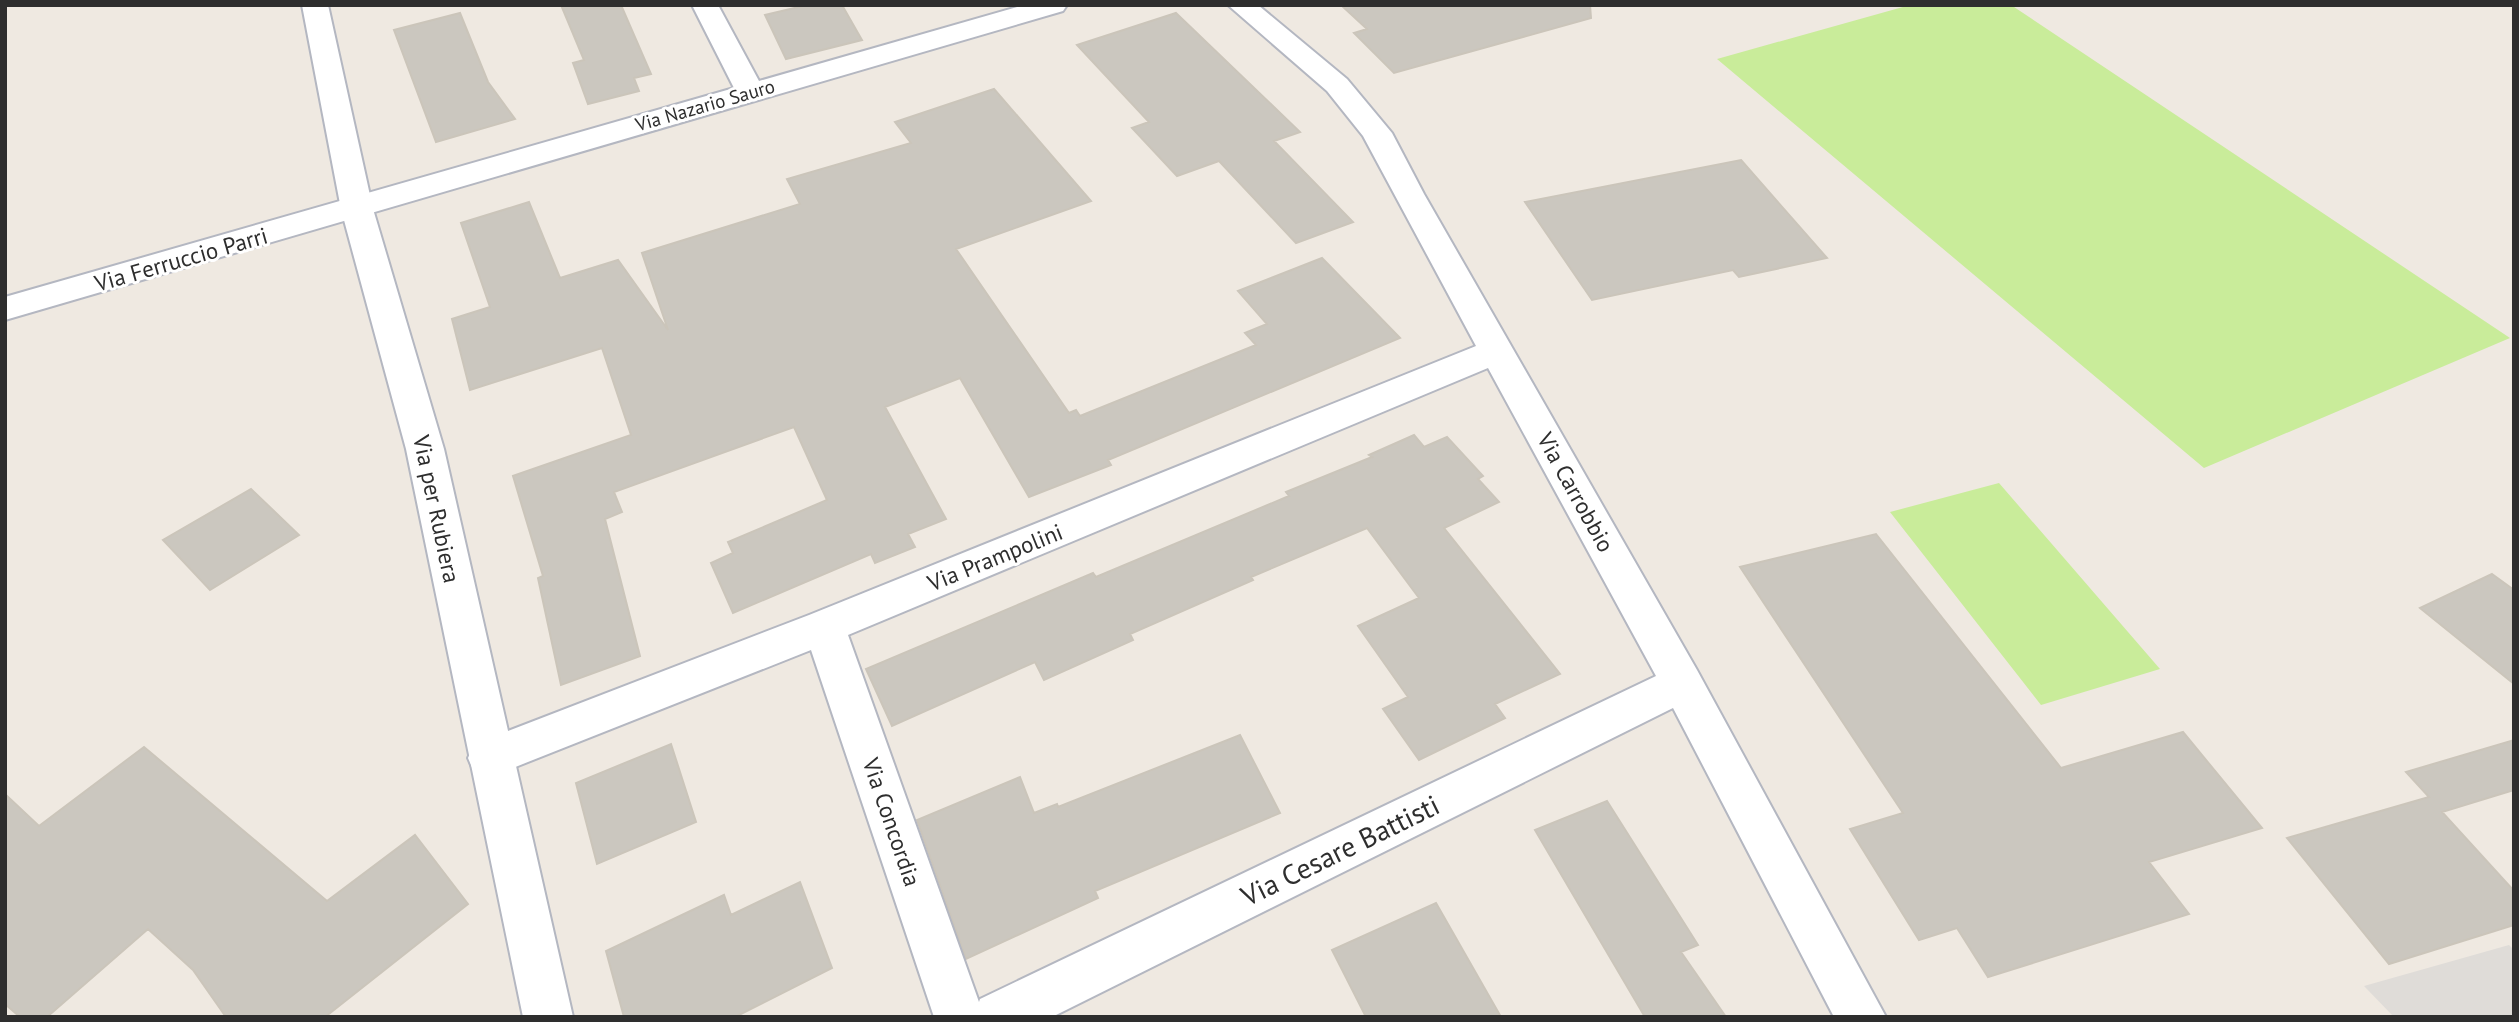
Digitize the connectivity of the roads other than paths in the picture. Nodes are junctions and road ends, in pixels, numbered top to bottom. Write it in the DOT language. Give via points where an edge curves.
graph roads {
  1 [pos="315,5"];
  2 [pos="705,5"];
  3 [pos="1054,5"];
  4 [pos="1241,5"];
  5 [pos="750,92"];
  6 [pos="357,209"];
  7 [pos="5,309"];
  8 [pos="1497,351"];
  9 [pos="824,627"];
  10 [pos="1682,683"];
  11 [pos="490,758"];
  12 [pos="548,1017"];
  13 [pos="959,1017"];
  14 [pos="998,1017"];
  15 [pos="1861,1017"];
  1 -- 6 [label="street, Via per Rubiera"];
  2 -- 5 [label="street"];
  3 -- 5 [label="street, Via Nazario Sauro"];
  4 -- 8 [label="street, Via Carrobbio" via="1337,85 1377,133"];
  5 -- 6 [label="street, Via Nazario Sauro"];
  6 -- 7 [label="street, Via Ferruccio Parri"];
  6 -- 11 [label="street, Via per Rubiera" via="425,449"];
  8 -- 9 [label="street, Via Prampolini"];
  8 -- 10 [label="street, Via Carrobbio"];
  9 -- 11 [label="street, Via Prampolini"];
  9 -- 13 [label="street, Via Concordia"];
  10 -- 14 [label="street, Via Cesare Battisti"];
  10 -- 15 [label="street, Via Carrobbio"];
  11 -- 12 [label="street, Via per Rubiera"];
}
